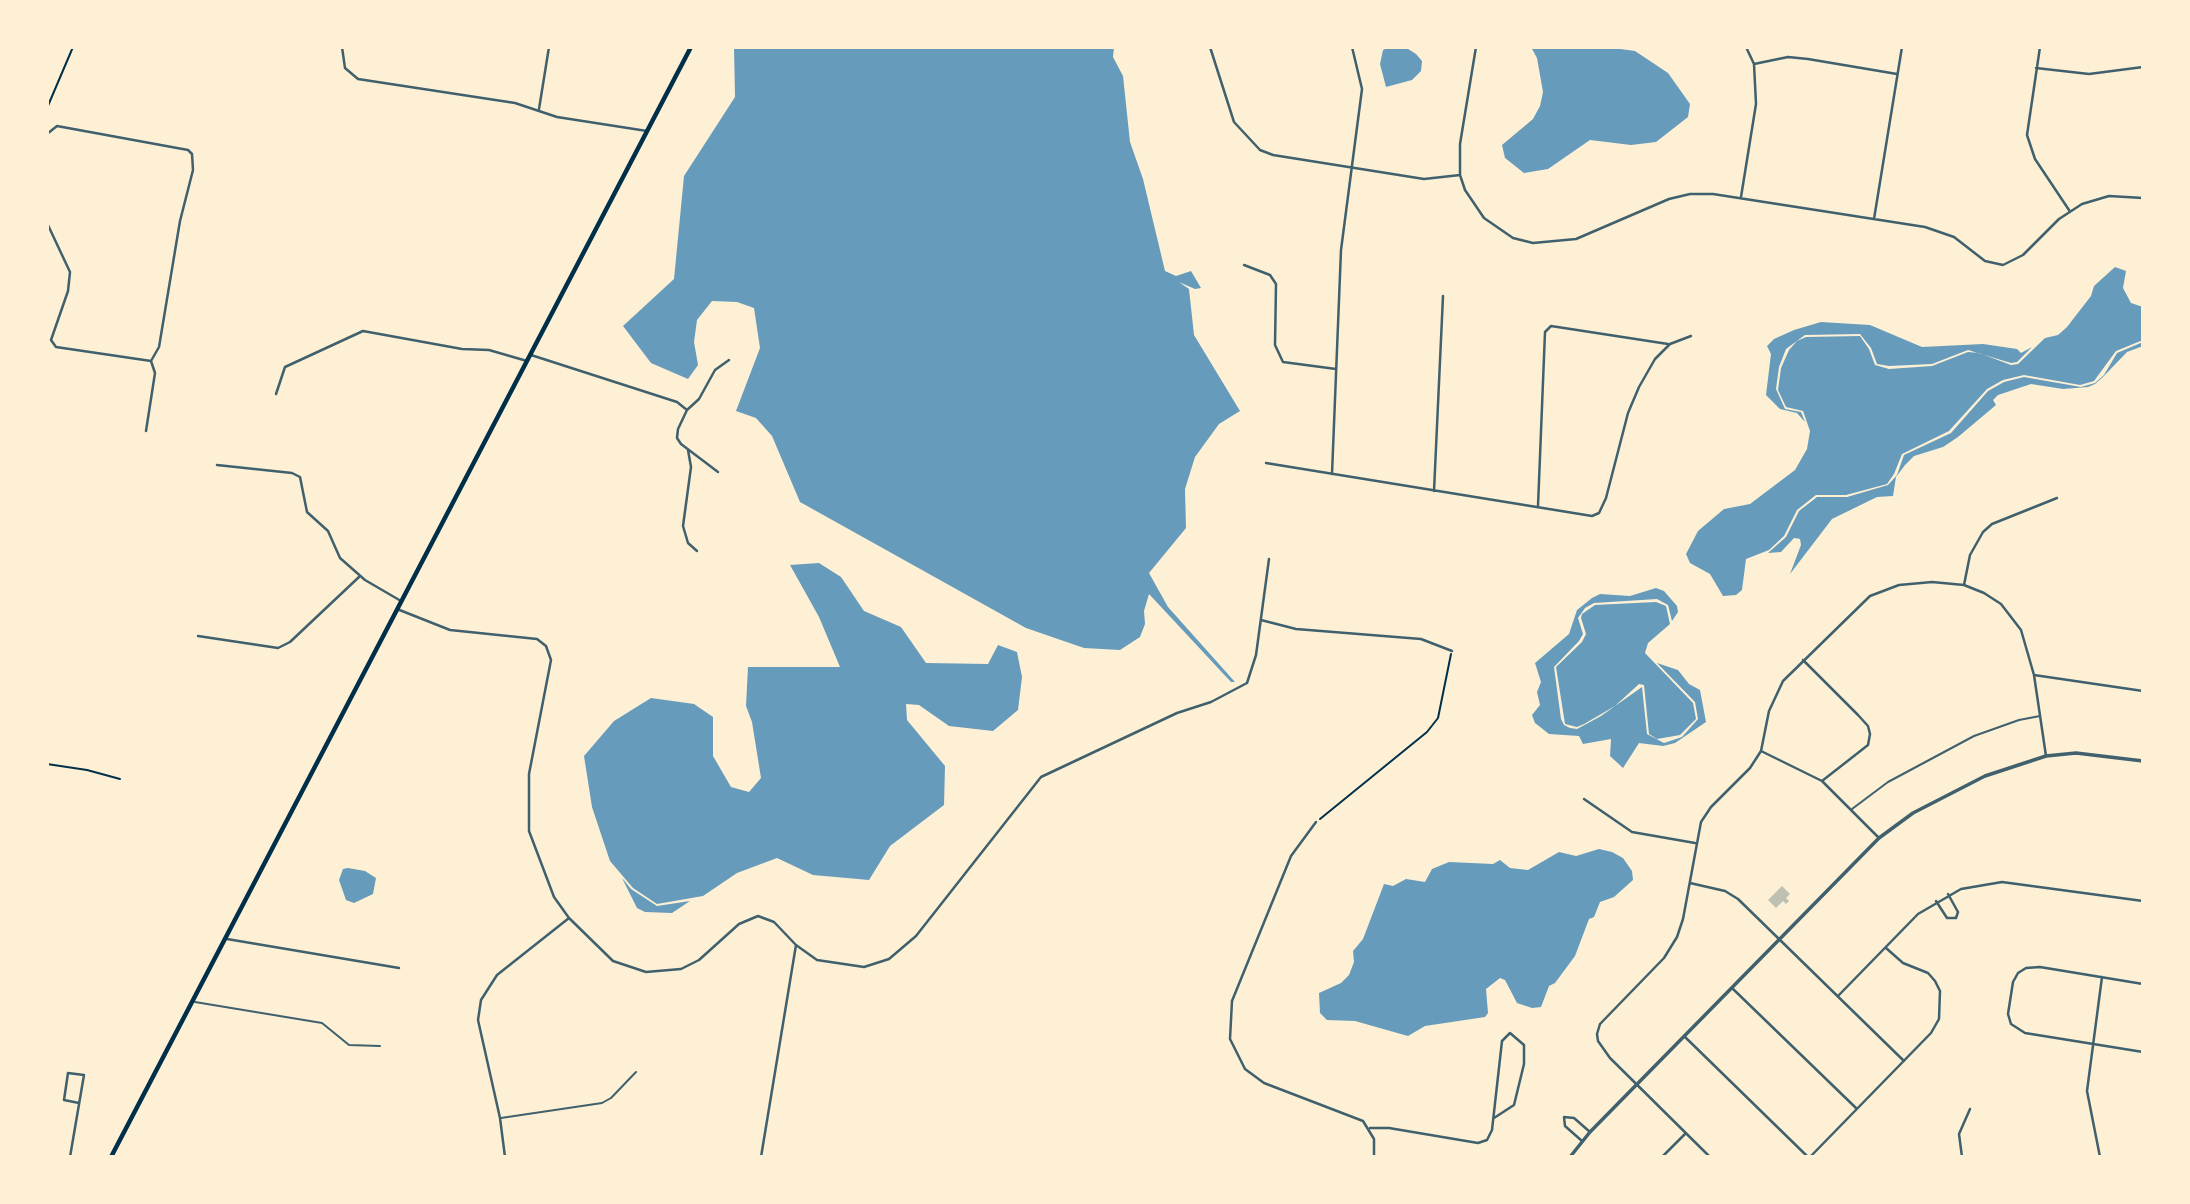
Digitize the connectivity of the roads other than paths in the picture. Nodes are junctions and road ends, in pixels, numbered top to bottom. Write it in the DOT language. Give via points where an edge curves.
graph roads {
  1 [pos="342,47"];
  2 [pos="549,47"];
  3 [pos="691,47"];
  4 [pos="1210,47"];
  5 [pos="1352,47"];
  6 [pos="1476,47"];
  7 [pos="1746,47"];
  8 [pos="1902,47"];
  9 [pos="2040,47"];
  10 [pos="1754,64"];
  11 [pos="2143,67"];
  12 [pos="2036,68"];
  13 [pos="1897,74"];
  14 [pos="539,109"];
  15 [pos="647,131"];
  16 [pos="47,134"];
  17 [pos="1353,168"];
  18 [pos="1460,175"];
  19 [pos="1741,197"];
  20 [pos="2143,198"];
  21 [pos="2069,210"];
  22 [pos="1874,219"];
  23 [pos="47,223"];
  24 [pos="1244,265"];
  25 [pos="1443,296"];
  26 [pos="1691,335"];
  27 [pos="1670,344"];
  28 [pos="531,355"];
  29 [pos="729,360"];
  30 [pos="151,361"];
  31 [pos="527,361"];
  32 [pos="1336,369"];
  33 [pos="276,394"];
  34 [pos="687,410"];
  35 [pos="146,431"];
  36 [pos="688,450"];
  37 [pos="1266,463"];
  38 [pos="217,466"];
  39 [pos="718,472"];
  40 [pos="1332,474"];
  41 [pos="1434,491"];
  42 [pos="2057,498"];
  43 [pos="1538,506"];
  44 [pos="697,551"];
  45 [pos="1269,559"];
  46 [pos="360,577"];
  47 [pos="1964,585"];
  48 [pos="401,601"];
  49 [pos="397,609"];
  50 [pos="1261,620"];
  51 [pos="198,636"];
  52 [pos="1452,651"];
  53 [pos="1803,660"];
  54 [pos="2034,674"];
  55 [pos="2143,691"];
  56 [pos="2040,716"];
  57 [pos="1761,751"];
  58 [pos="2046,757"];
  59 [pos="2143,761"];
  60 [pos="1822,781"];
  61 [pos="1584,799"];
  62 [pos="1851,809"];
  63 [pos="1316,822"];
  64 [pos="1879,838"];
  65 [pos="1695,843"];
  66 [pos="1690,883"];
  67 [pos="1948,894"];
  68 [pos="1936,901"];
  69 [pos="2143,901"];
  70 [pos="569,918"];
  71 [pos="223,938"];
  72 [pos="1779,940"];
  73 [pos="796,945"];
  74 [pos="1886,948"];
  75 [pos="399,968"];
  76 [pos="2102,977"];
  77 [pos="2143,984"];
  78 [pos="1732,988"];
  79 [pos="1838,996"];
  80 [pos="191,1002"];
  81 [pos="1684,1036"];
  82 [pos="2093,1044"];
  83 [pos="380,1046"];
  84 [pos="2143,1052"];
  85 [pos="1904,1061"];
  86 [pos="636,1072"];
  87 [pos="1637,1084"];
  88 [pos="79,1103"];
  89 [pos="1856,1108"];
  90 [pos="1969,1109"];
  91 [pos="500,1118"];
  92 [pos="1494,1118"];
  93 [pos="1370,1128"];
  94 [pos="1590,1132"];
  95 [pos="1686,1133"];
  96 [pos="1582,1141"];
  97 [pos="70,1157"];
  98 [pos="111,1157"];
  99 [pos="505,1157"];
  100 [pos="761,1157"];
  101 [pos="1374,1157"];
  102 [pos="1570,1157"];
  103 [pos="1662,1157"];
  104 [pos="1710,1157"];
  105 [pos="1809,1157"];
  106 [pos="1962,1157"];
  107 [pos="2100,1157"];
  1 -- 14 [label="street" via="345,68 358,79"];
  2 -- 14 [label="street"];
  3 -- 15 [label="main road"];
  4 -- 17 [label="street" via="1234,122 1251,143 1273,155"];
  5 -- 17 [label="street" via="1362,89"];
  6 -- 18 [label="street" via="1460,144"];
  7 -- 10 [label="street"];
  8 -- 13 [label="street"];
  9 -- 12 [label="street"];
  10 -- 13 [label="street" via="1788,57"];
  10 -- 19 [label="street" via="1756,104"];
  11 -- 12 [label="street" via="2089,74"];
  12 -- 21 [label="street" via="2028,117 2029,145"];
  13 -- 22 [label="street"];
  14 -- 15 [label="street" via="557,117"];
  15 -- 28 [label="main road"];
  16 -- 30 [label="street" via="57,126 192,154 193,170 159,347"];
  17 -- 18 [label="street" via="1424,179"];
  17 -- 32 [label="street" via="1341,250"];
  18 -- 19 [label="street" via="1484,218 1513,237 1533,243 1576,239 1690,194"];
  19 -- 22 [label="street"];
  20 -- 21 [label="street" via="2109,196"];
  21 -- 22 [label="street" via="2023,255 2003,265 1985,261 1940,231"];
  23 -- 30 [label="street" via="70,272 51,340 57,347"];
  24 -- 32 [label="street" via="1270,275 1276,284 1275,345 1283,362"];
  25 -- 41 [label="street"];
  26 -- 27 [label="street"];
  27 -- 43 [label="street" via="1639,387 1598,513 1592,516"];
  27 -- 43 [label="street" via="1551,326 1545,332"];
  28 -- 31 [label="main road"];
  28 -- 34 [label="street" via="677,402"];
  29 -- 34 [label="street" via="715,370 699,399"];
  30 -- 35 [label="street" via="155,373"];
  31 -- 33 [label="street" via="363,331 285,367"];
  31 -- 48 [label="main road"];
  32 -- 40 [label="street"];
  34 -- 36 [label="street" via="676,433"];
  36 -- 39 [label="street"];
  36 -- 44 [label="street" via="691,467 683,526 688,543"];
  37 -- 40 [label="street"];
  38 -- 46 [label="street" via="300,477 307,512 328,531 340,558"];
  40 -- 41 [label="street"];
  41 -- 43 [label="street"];
  42 -- 47 [label="street" via="1992,524 1983,532 1970,555"];
  45 -- 50 [label="street"];
  46 -- 48 [label="street"];
  46 -- 51 [label="street" via="278,649"];
  47 -- 53 [label="street" via="1899,585 1870,596"];
  47 -- 54 [label="street" via="1984,593 2012,616"];
  48 -- 49 [label="main road"];
  49 -- 70 [label="street" via="450,630 537,639 546,646 551,660 529,774 527,811 544,878"];
  49 -- 71 [label="main road"];
  50 -- 52 [label="street" via="1296,629 1421,639"];
  50 -- 73 [label="street" via="1248,683 1041,777 916,936 889,959 879,965 848,967 817,960"];
  53 -- 57 [label="street" via="1775,694"];
  53 -- 60 [label="street" via="1868,726 1870,734 1868,745"];
  54 -- 55 [label="street"];
  54 -- 56 [label="street"];
  56 -- 58 [label="street"];
  56 -- 62 [label="lane" via="1974,736 1888,782"];
  57 -- 60 [label="street"];
  57 -- 65 [label="street" via="1711,807"];
  58 -- 59 [label="street" via="2076,753"];
  58 -- 64 [label="street" via="1985,776 1913,813"];
  60 -- 62 [label="street"];
  61 -- 65 [label="street" via="1632,832"];
  62 -- 64 [label="street"];
  63 -- 93 [label="street" via="1291,856 1233,1001 1230,1039 1245,1069 1265,1083 1354,1116"];
  64 -- 72 [label="street"];
  65 -- 66 [label="street"];
  66 -- 72 [label="street" via="1738,899"];
  66 -- 87 [label="street" via="1677,937 1664,958 1600,1024 1597,1034 1610,1058"];
  67 -- 68 [label="street"];
  67 -- 68 [label="street" via="1958,912 1956,918 1947,918"];
  67 -- 69 [label="street" via="2003,882"];
  68 -- 74 [label="street"];
  70 -- 73 [label="street" via="613,961 646,972 688,966 739,924 758,916 774,922"];
  70 -- 91 [label="street" via="497,975 481,1000 478,1020"];
  71 -- 75 [label="street"];
  71 -- 80 [label="main road"];
  72 -- 78 [label="street"];
  72 -- 79 [label="street"];
  73 -- 100 [label="street"];
  74 -- 79 [label="street"];
  74 -- 85 [label="street" via="1903,963 1928,973 1940,991 1939,1019"];
  76 -- 77 [label="street"];
  76 -- 82 [label="street"];
  76 -- 82 [label="street" via="2026,968 2013,982 2008,1014 2011,1024 2025,1033"];
  78 -- 81 [label="street"];
  78 -- 89 [label="street"];
  79 -- 85 [label="street"];
  80 -- 83 [label="lane" via="322,1023 349,1045"];
  80 -- 98 [label="main road"];
  81 -- 87 [label="street"];
  81 -- 105 [label="street"];
  82 -- 84 [label="street"];
  82 -- 107 [label="street" via="2087,1091"];
  85 -- 89 [label="street"];
  86 -- 91 [label="lane" via="602,1103"];
  87 -- 94 [label="street"];
  87 -- 95 [label="street"];
  88 -- 88 [label="street" via="83,1075 68,1073 64,1100"];
  88 -- 97 [label="street"];
  89 -- 105 [label="street"];
  90 -- 106 [label="street" via="1959,1134"];
  91 -- 99 [label="street"];
  92 -- 92 [label="street" via="1503,1041 1510,1034 1524,1045 1524,1064 1514,1105"];
  92 -- 93 [label="street" via="1489,1138 1478,1143"];
  93 -- 101 [label="street"];
  94 -- 96 [label="street"];
  94 -- 96 [label="street" via="1574,1118 1564,1117 1564,1126"];
  95 -- 103 [label="street"];
  95 -- 104 [label="street"];
  96 -- 102 [label="street"];
}
